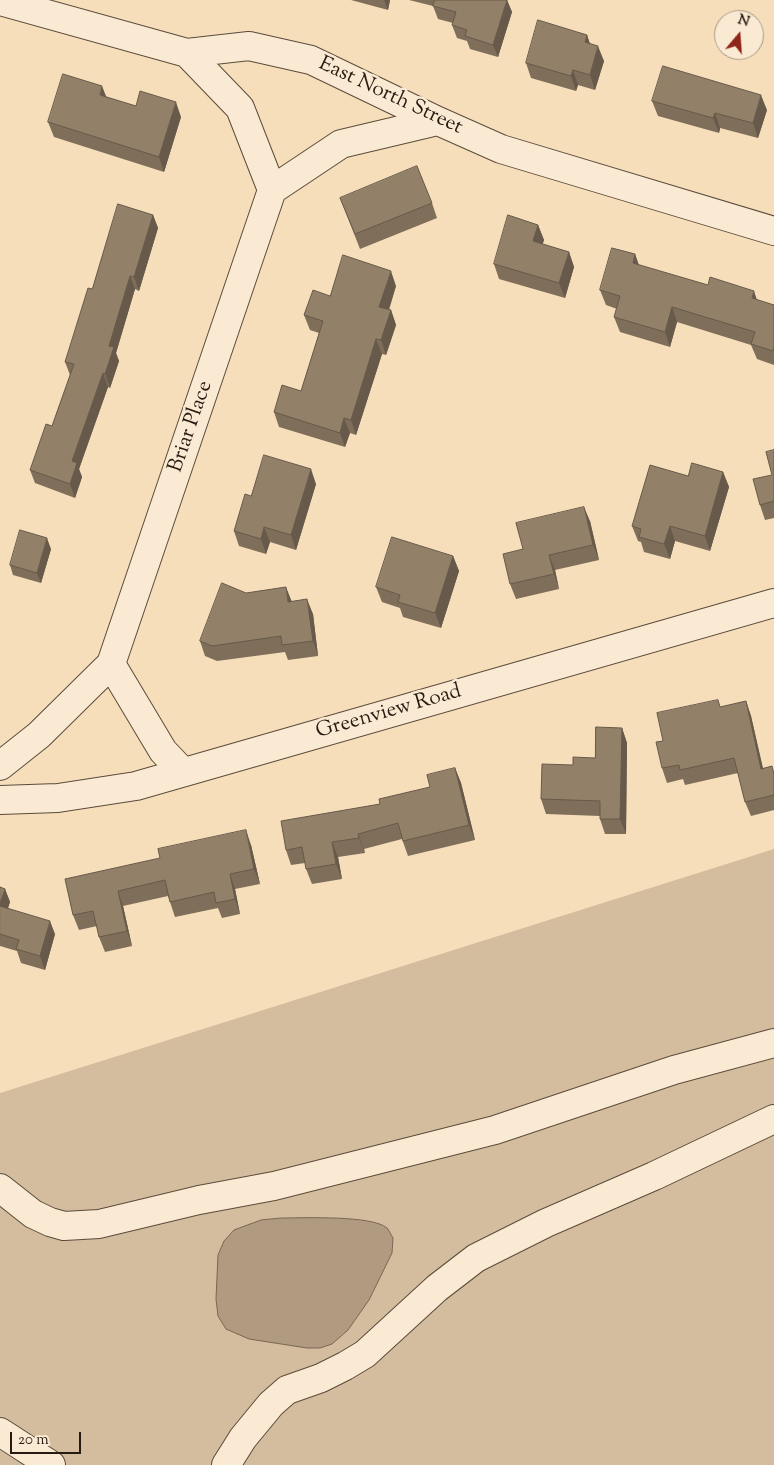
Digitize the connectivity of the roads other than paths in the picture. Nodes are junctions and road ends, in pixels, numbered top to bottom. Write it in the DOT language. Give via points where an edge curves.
graph roads {
  1 [pos="0,1"];
  2 [pos="186,53"];
  3 [pos="438,121"];
  4 [pos="272,190"];
  5 [pos="774,231"];
  6 [pos="774,603"];
  7 [pos="111,664"];
  8 [pos="0,766"];
  9 [pos="183,772"];
  10 [pos="0,800"];
  11 [pos="774,1043"];
  12 [pos="774,1118"];
  13 [pos="0,1188"];
  14 [pos="0,1432"];
  15 [pos="51,1465"];
  16 [pos="226,1465"];
  1 -- 2 [label="street, East North Street"];
  2 -- 3 [label="street, East North Street" via="249,46 311,60"];
  2 -- 4 [label="street" via="240,108"];
  3 -- 4 [label="street" via="341,144"];
  3 -- 5 [label="street, East North Street" via="502,149"];
  4 -- 7 [label="street, Briar Place"];
  6 -- 9 [label="street, Greenview Road"];
  7 -- 8 [label="street, Briar Place" via="38,735"];
  7 -- 9 [label="street" via="163,751"];
  9 -- 10 [label="street, Greenview Road" via="136,786 87,794"];
  11 -- 13 [label="street" via="674,1070 494,1130 274,1186 99,1224 64,1226 50,1222 33,1214"];
  12 -- 16 [label="street" via="476,1258 437,1288 365,1354 321,1378 287,1390 243,1438"];
  14 -- 15 [label="street"];
}
